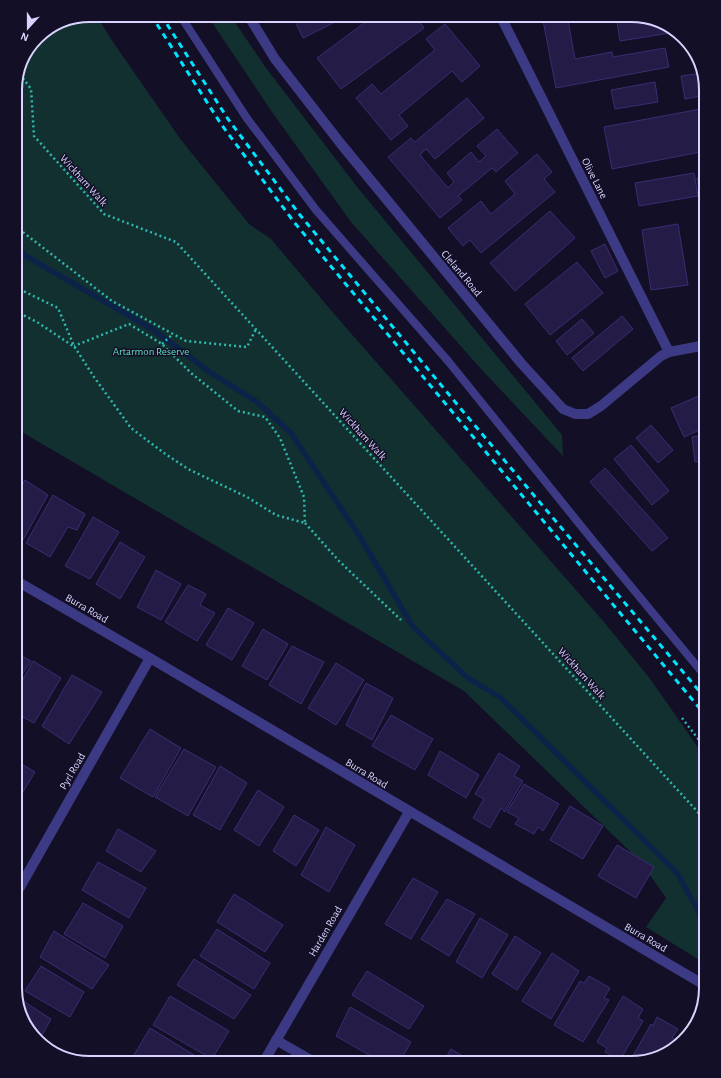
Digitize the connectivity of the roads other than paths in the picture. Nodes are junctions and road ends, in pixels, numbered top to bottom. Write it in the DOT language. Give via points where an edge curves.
graph roads {
  1 [pos="185,22"];
  2 [pos="252,22"];
  3 [pos="504,22"];
  4 [pos="699,346"];
  5 [pos="669,352"];
  6 [pos="22,584"];
  7 [pos="150,658"];
  8 [pos="699,669"];
  9 [pos="409,812"];
  10 [pos="22,884"];
  11 [pos="699,982"];
  12 [pos="276,1040"];
  13 [pos="267,1056"];
  14 [pos="304,1056"];
  1 -- 8 [label="lane" via="246,117 316,210 448,361"];
  2 -- 5 [label="street, Cleland Road" via="275,59 341,144 521,363 563,409 574,414 588,414"];
  3 -- 5 [label="street, Olive Lane"];
  4 -- 5 [label="street, Cleland Road"];
  6 -- 7 [label="street, Burra Road"];
  7 -- 9 [label="street, Burra Road"];
  7 -- 10 [label="street, Pyrl Road"];
  9 -- 11 [label="street, Burra Road"];
  9 -- 12 [label="street, Harden Road"];
  12 -- 13 [label="street, Harden Road"];
  12 -- 14 [label="street"];
}
